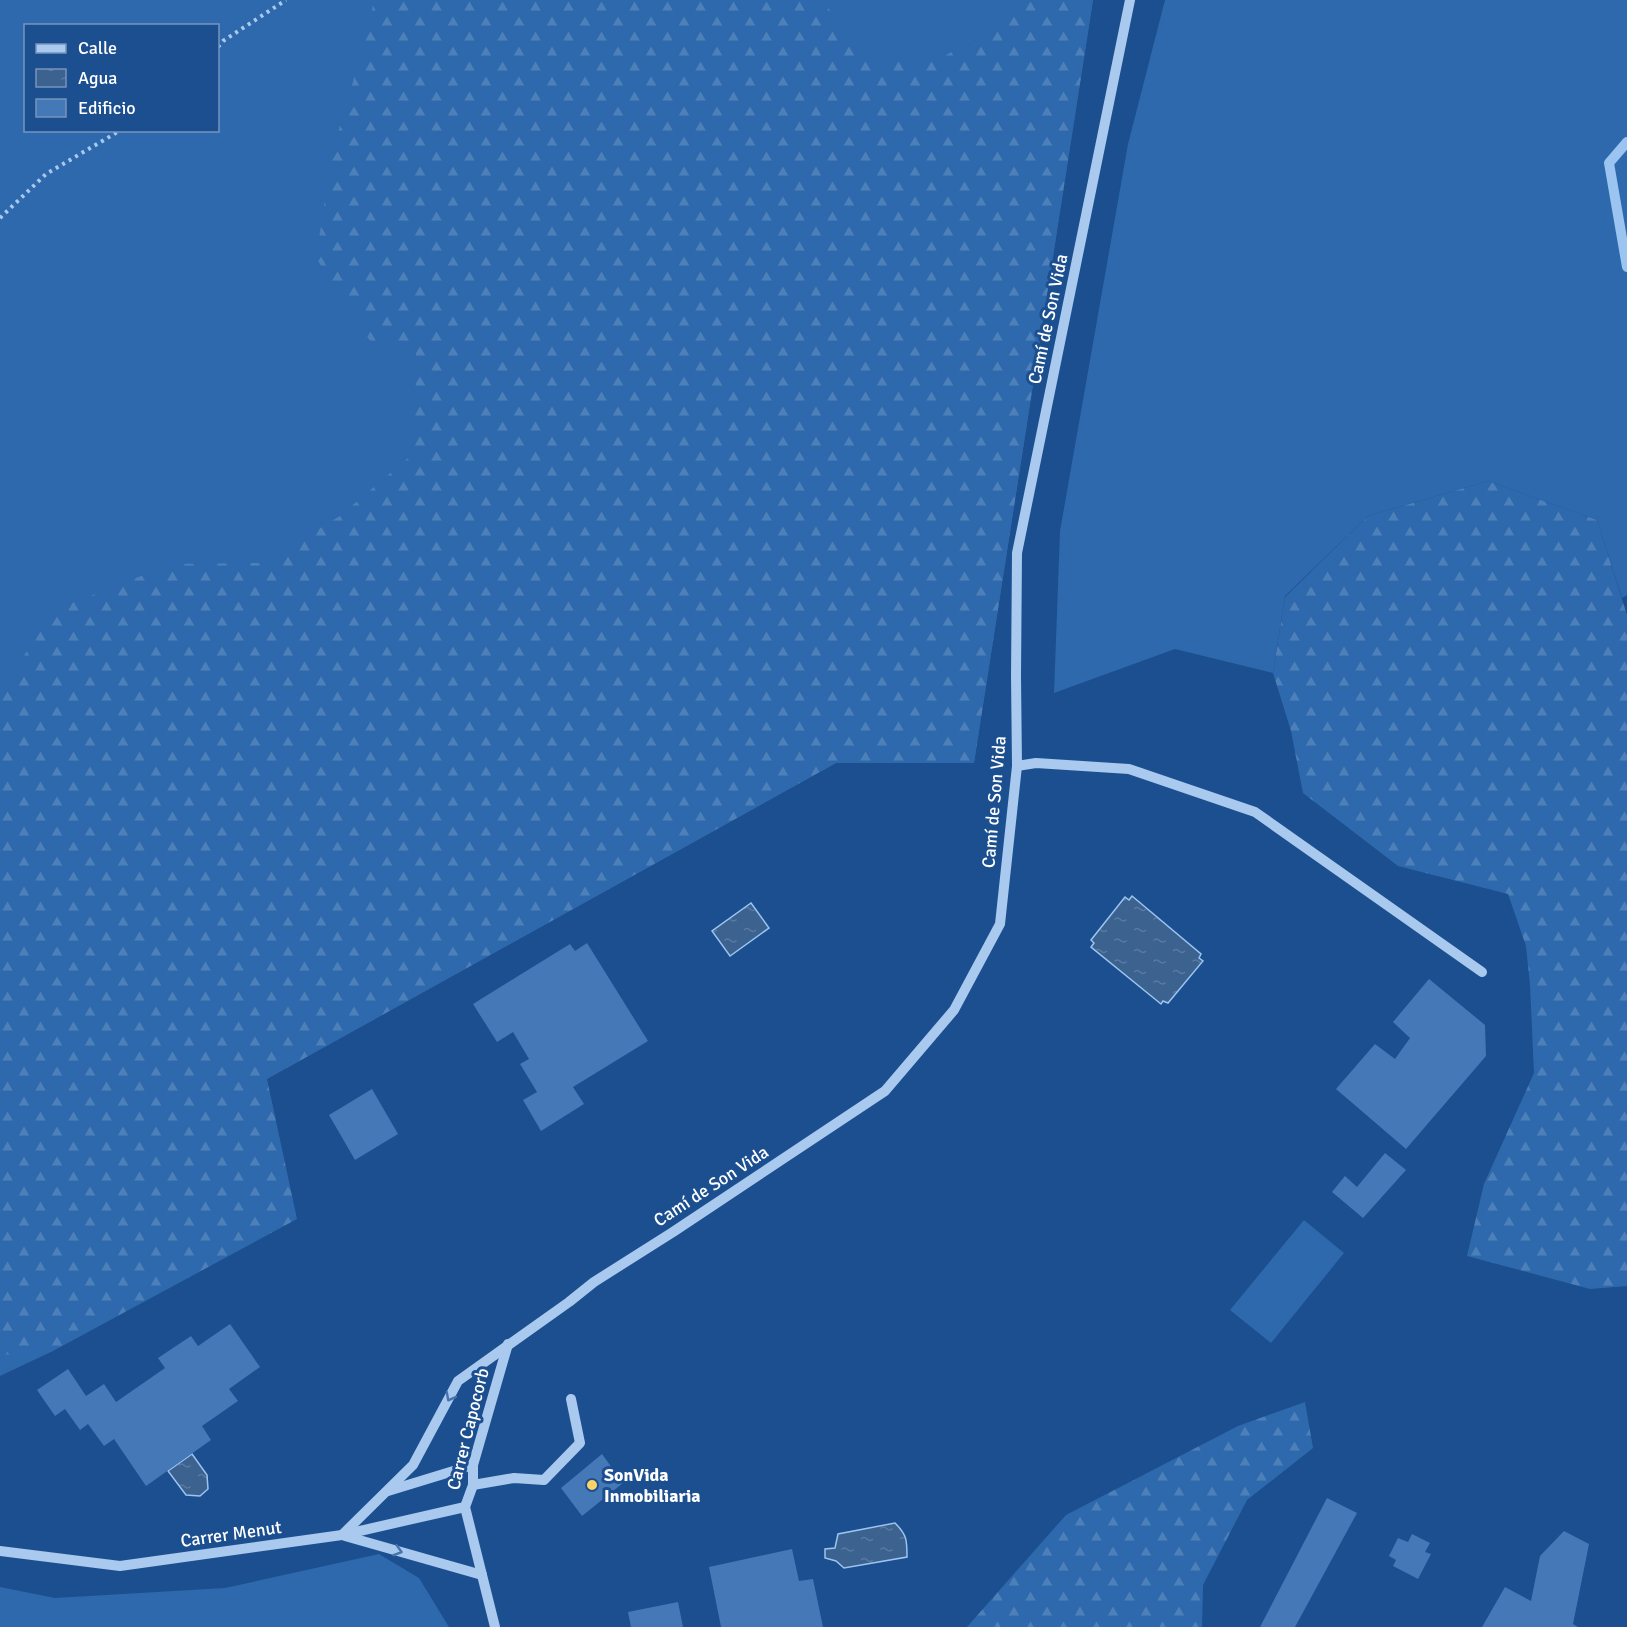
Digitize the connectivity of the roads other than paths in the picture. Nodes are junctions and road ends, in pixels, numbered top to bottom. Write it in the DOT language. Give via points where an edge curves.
graph roads {
  1 [pos="1130,0"];
  2 [pos="1017,766"];
  3 [pos="1482,972"];
  4 [pos="508,1344"];
  5 [pos="571,1399"];
  6 [pos="473,1465"];
  7 [pos="473,1485"];
  8 [pos="386,1491"];
  9 [pos="465,1507"];
  10 [pos="342,1535"];
  11 [pos="0,1551"];
  12 [pos="482,1575"];
  13 [pos="495,1627"];
  1 -- 2 [label="street, Camí de Son Vida" via="1017,553"];
  2 -- 3 [label="street" via="1036,762 1129,769 1255,812"];
  2 -- 4 [label="street, Camí de Son Vida" via="1000,924 954,1010 885,1091 594,1282"];
  4 -- 6 [label="street, Carrer Capocorb"];
  4 -- 8 [label="street, Camí de Son Vida, one-way" via="458,1381 413,1465"];
  5 -- 7 [label="street" via="580,1443 544,1480 514,1478"];
  6 -- 7 [label="street, Carrer Capocorb"];
  6 -- 8 [label="street"];
  7 -- 9 [label="street, Carrer Capocorb"];
  8 -- 10 [label="street, Camí de Son Vida"];
  9 -- 10 [label="street, Carrer Menut"];
  9 -- 12 [label="street, Carrer Capocorb"];
  10 -- 11 [label="street, Carrer Menut" via="120,1566"];
  10 -- 12 [label="street, one-way"];
  12 -- 13 [label="street, Carrer Capocorb"];
}
